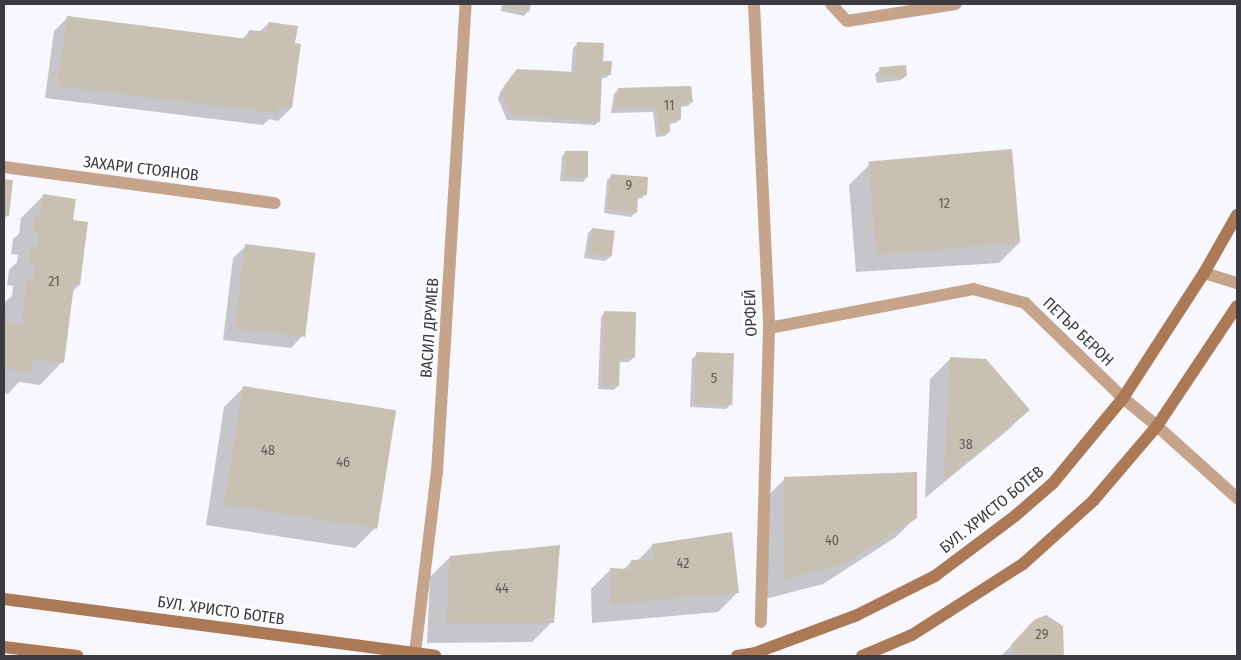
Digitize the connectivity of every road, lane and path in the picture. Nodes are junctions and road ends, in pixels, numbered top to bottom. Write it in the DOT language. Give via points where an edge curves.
graph roads {
  1 [pos="466,4"];
  2 [pos="754,4"];
  3 [pos="832,4"];
  4 [pos="956,4"];
  5 [pos="4,167"];
  6 [pos="275,203"];
  7 [pos="1237,215"];
  8 [pos="1204,272"];
  9 [pos="1237,282"];
  10 [pos="1237,306"];
  11 [pos="769,328"];
  12 [pos="1123,398"];
  13 [pos="1157,426"];
  14 [pos="1237,498"];
  15 [pos="4,599"];
  16 [pos="761,622"];
  17 [pos="4,647"];
  18 [pos="415,653"];
  19 [pos="77,656"];
  20 [pos="435,656"];
  21 [pos="736,656"];
  22 [pos="862,656"];
  1 -- 18 [label="street, ВАСИЛ ДРУМЕВ" via="438,472"];
  2 -- 11 [label="street, ОРФЕЙ"];
  3 -- 4 [label="street" via="846,21"];
  5 -- 6 [label="street, ЗАХАРИ СТОЯНОВ"];
  7 -- 8 [label="main road, БУЛ. ХРИСТО БОТЕВ"];
  8 -- 9 [label="street"];
  8 -- 12 [label="main road, БУЛ. ХРИСТО БОТЕВ"];
  10 -- 13 [label="main road"];
  11 -- 12 [label="street, ПЕТЪР БЕРОН" via="973,289 1025,304"];
  11 -- 16 [label="street, ОРФЕЙ"];
  12 -- 13 [label="street, ПЕТЪР БЕРОН"];
  12 -- 21 [label="main road, БУЛ. ХРИСТО БОТЕВ" via="1053,483 935,576 857,615 756,653"];
  13 -- 14 [label="street, ПЕТЪР БЕРОН"];
  13 -- 22 [label="main road" via="1093,501 1023,564 912,635"];
  15 -- 18 [label="main road, БУЛ. ХРИСТО БОТЕВ"];
  17 -- 19 [label="main road"];
  18 -- 20 [label="main road, БУЛ. ХРИСТО БОТЕВ"];
}
